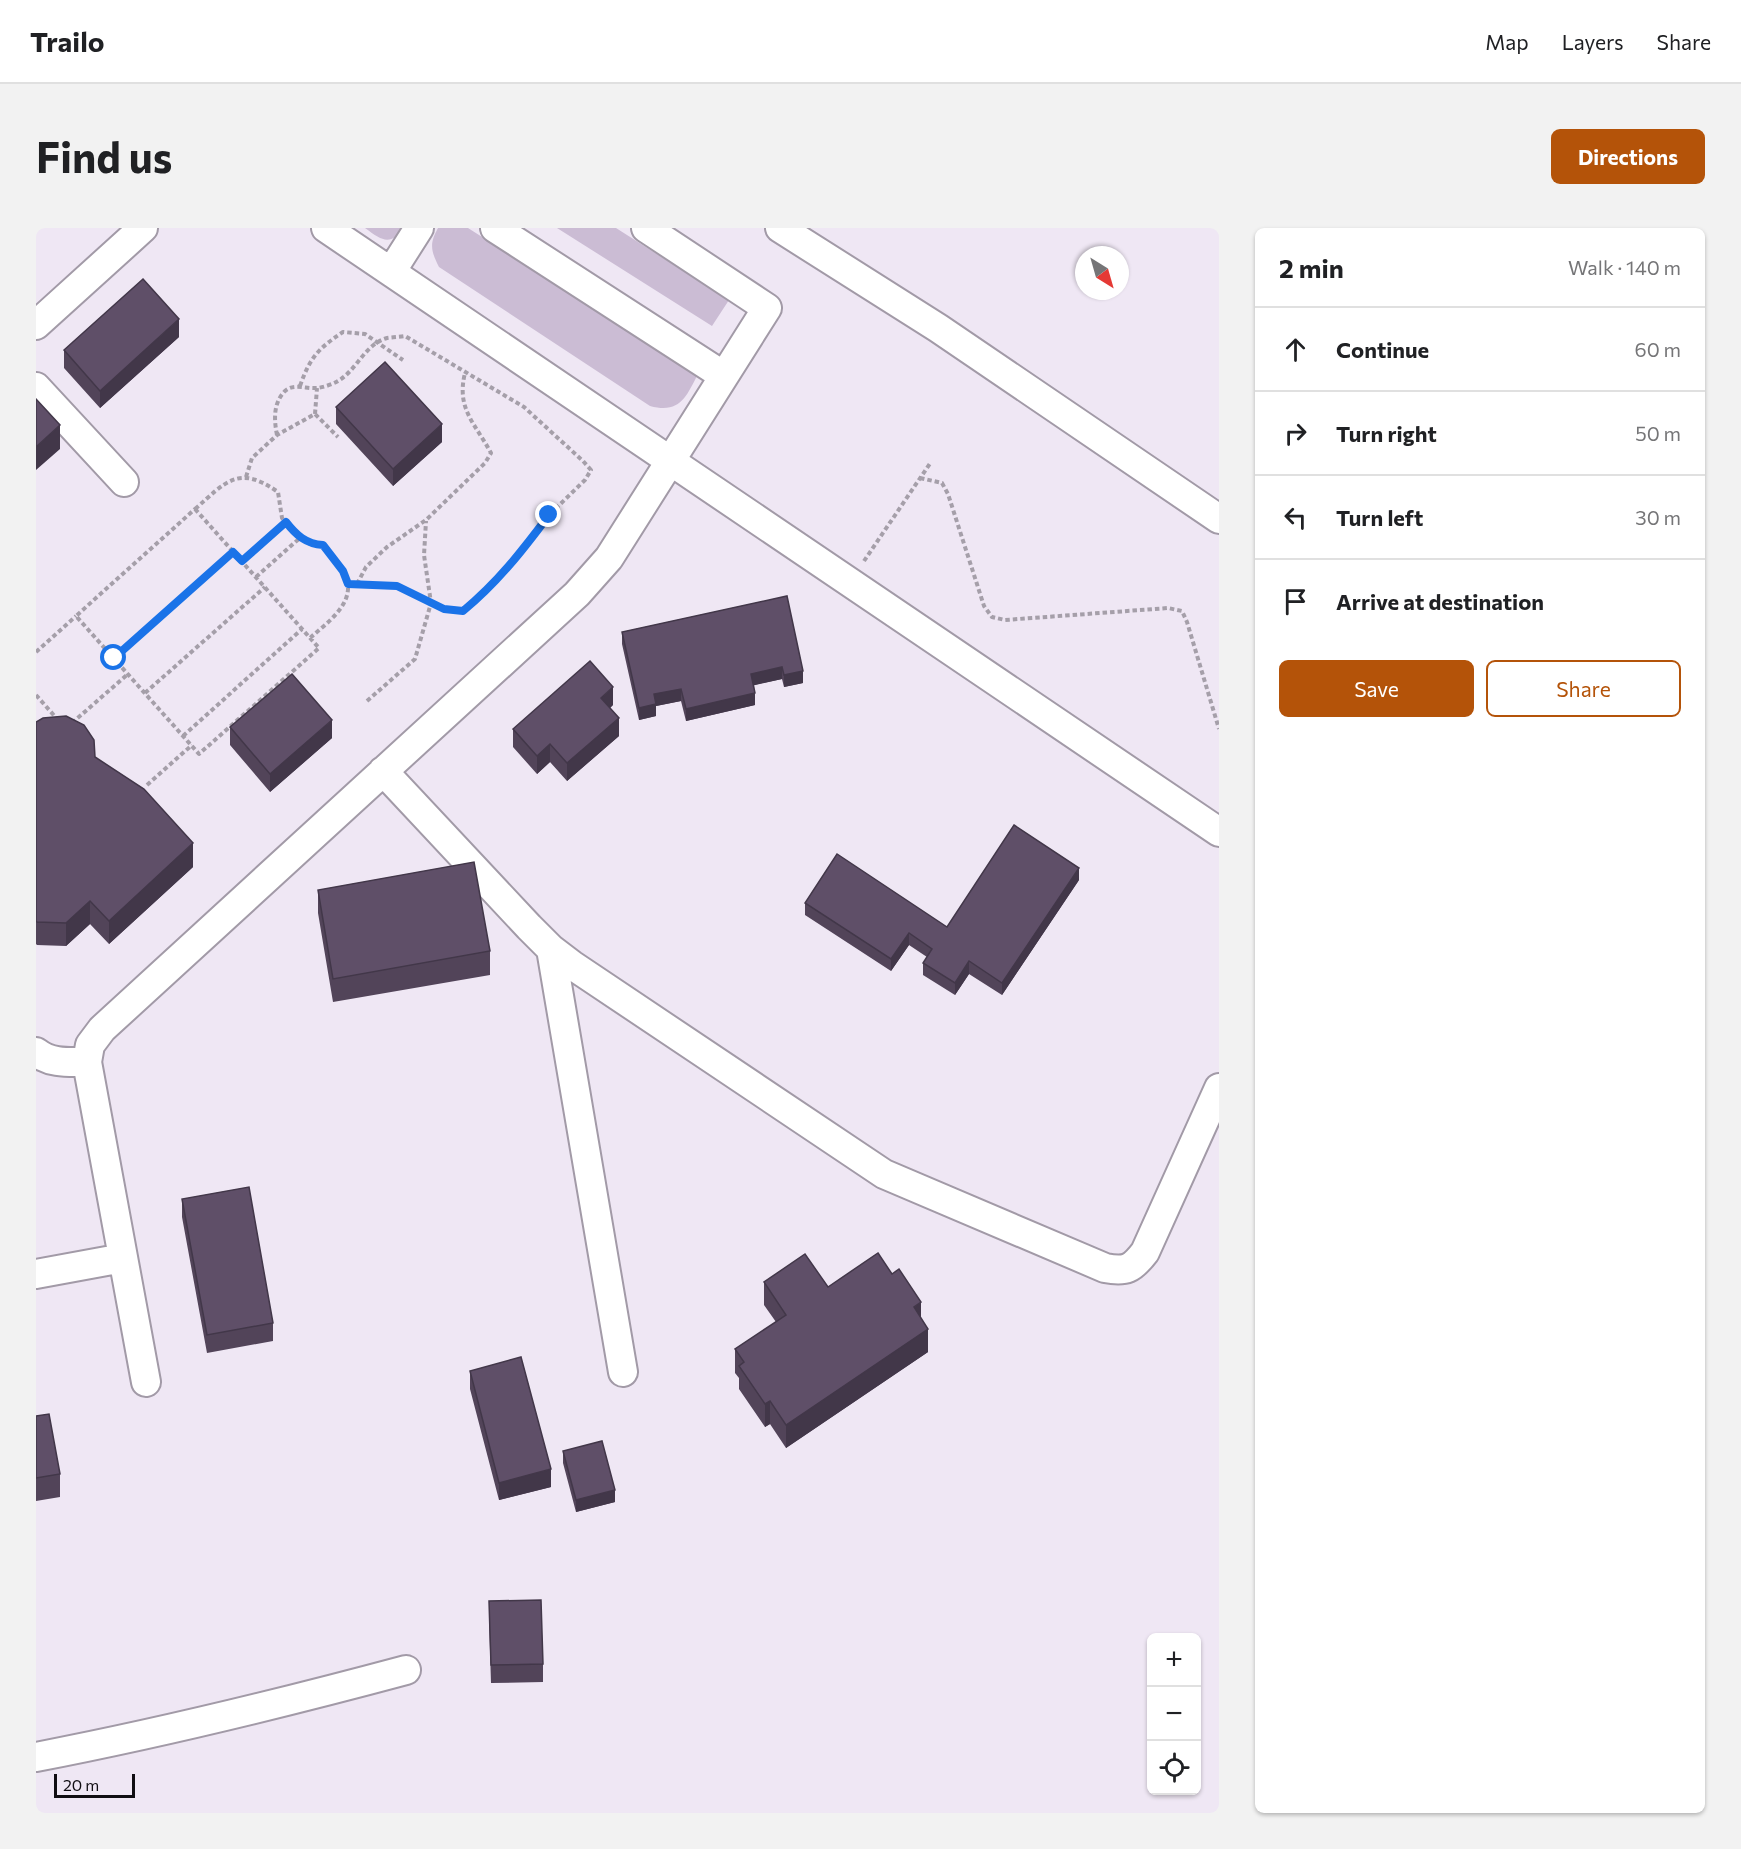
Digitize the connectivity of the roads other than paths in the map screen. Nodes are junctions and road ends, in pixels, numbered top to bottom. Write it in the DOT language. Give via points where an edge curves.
graph roads {
  1 [pos="143,228"];
  2 [pos="326,228"];
  3 [pos="420,228"];
  4 [pos="495,228"];
  5 [pos="646,228"];
  6 [pos="780,228"];
  7 [pos="391,272"];
  8 [pos="36,325"];
  9 [pos="724,376"];
  10 [pos="36,387"];
  11 [pos="671,460"];
  12 [pos="124,482"];
  13 [pos="1219,519"];
  14 [pos="383,771"];
  15 [pos="1219,832"];
  16 [pos="551,948"];
  17 [pos="36,1052"];
  18 [pos="87,1062"];
  19 [pos="1219,1088"];
  20 [pos="123,1258"];
  21 [pos="36,1274"];
  22 [pos="623,1372"];
  23 [pos="146,1382"];
  24 [pos="406,1670"];
  25 [pos="36,1756"];
  1 -- 8 [label="street"];
  2 -- 7 [label="street"];
  3 -- 7 [label="street"];
  4 -- 9 [label="street"];
  5 -- 9 [label="street" via="767,308"];
  6 -- 13 [label="street" via="938,328"];
  7 -- 11 [label="street"];
  9 -- 11 [label="street"];
  10 -- 12 [label="street"];
  11 -- 14 [label="street" via="609,558 577,594"];
  11 -- 15 [label="street"];
  14 -- 16 [label="street"];
  14 -- 18 [label="street" via="102,1029 90,1045"];
  16 -- 19 [label="street" via="884,1174 1105,1268 1121,1271 1135,1264 1145,1252"];
  16 -- 22 [label="street"];
  17 -- 18 [label="street" via="64,1062"];
  18 -- 20 [label="street"];
  20 -- 21 [label="street"];
  20 -- 23 [label="street"];
  24 -- 25 [label="street" via="258,1710"];
}
